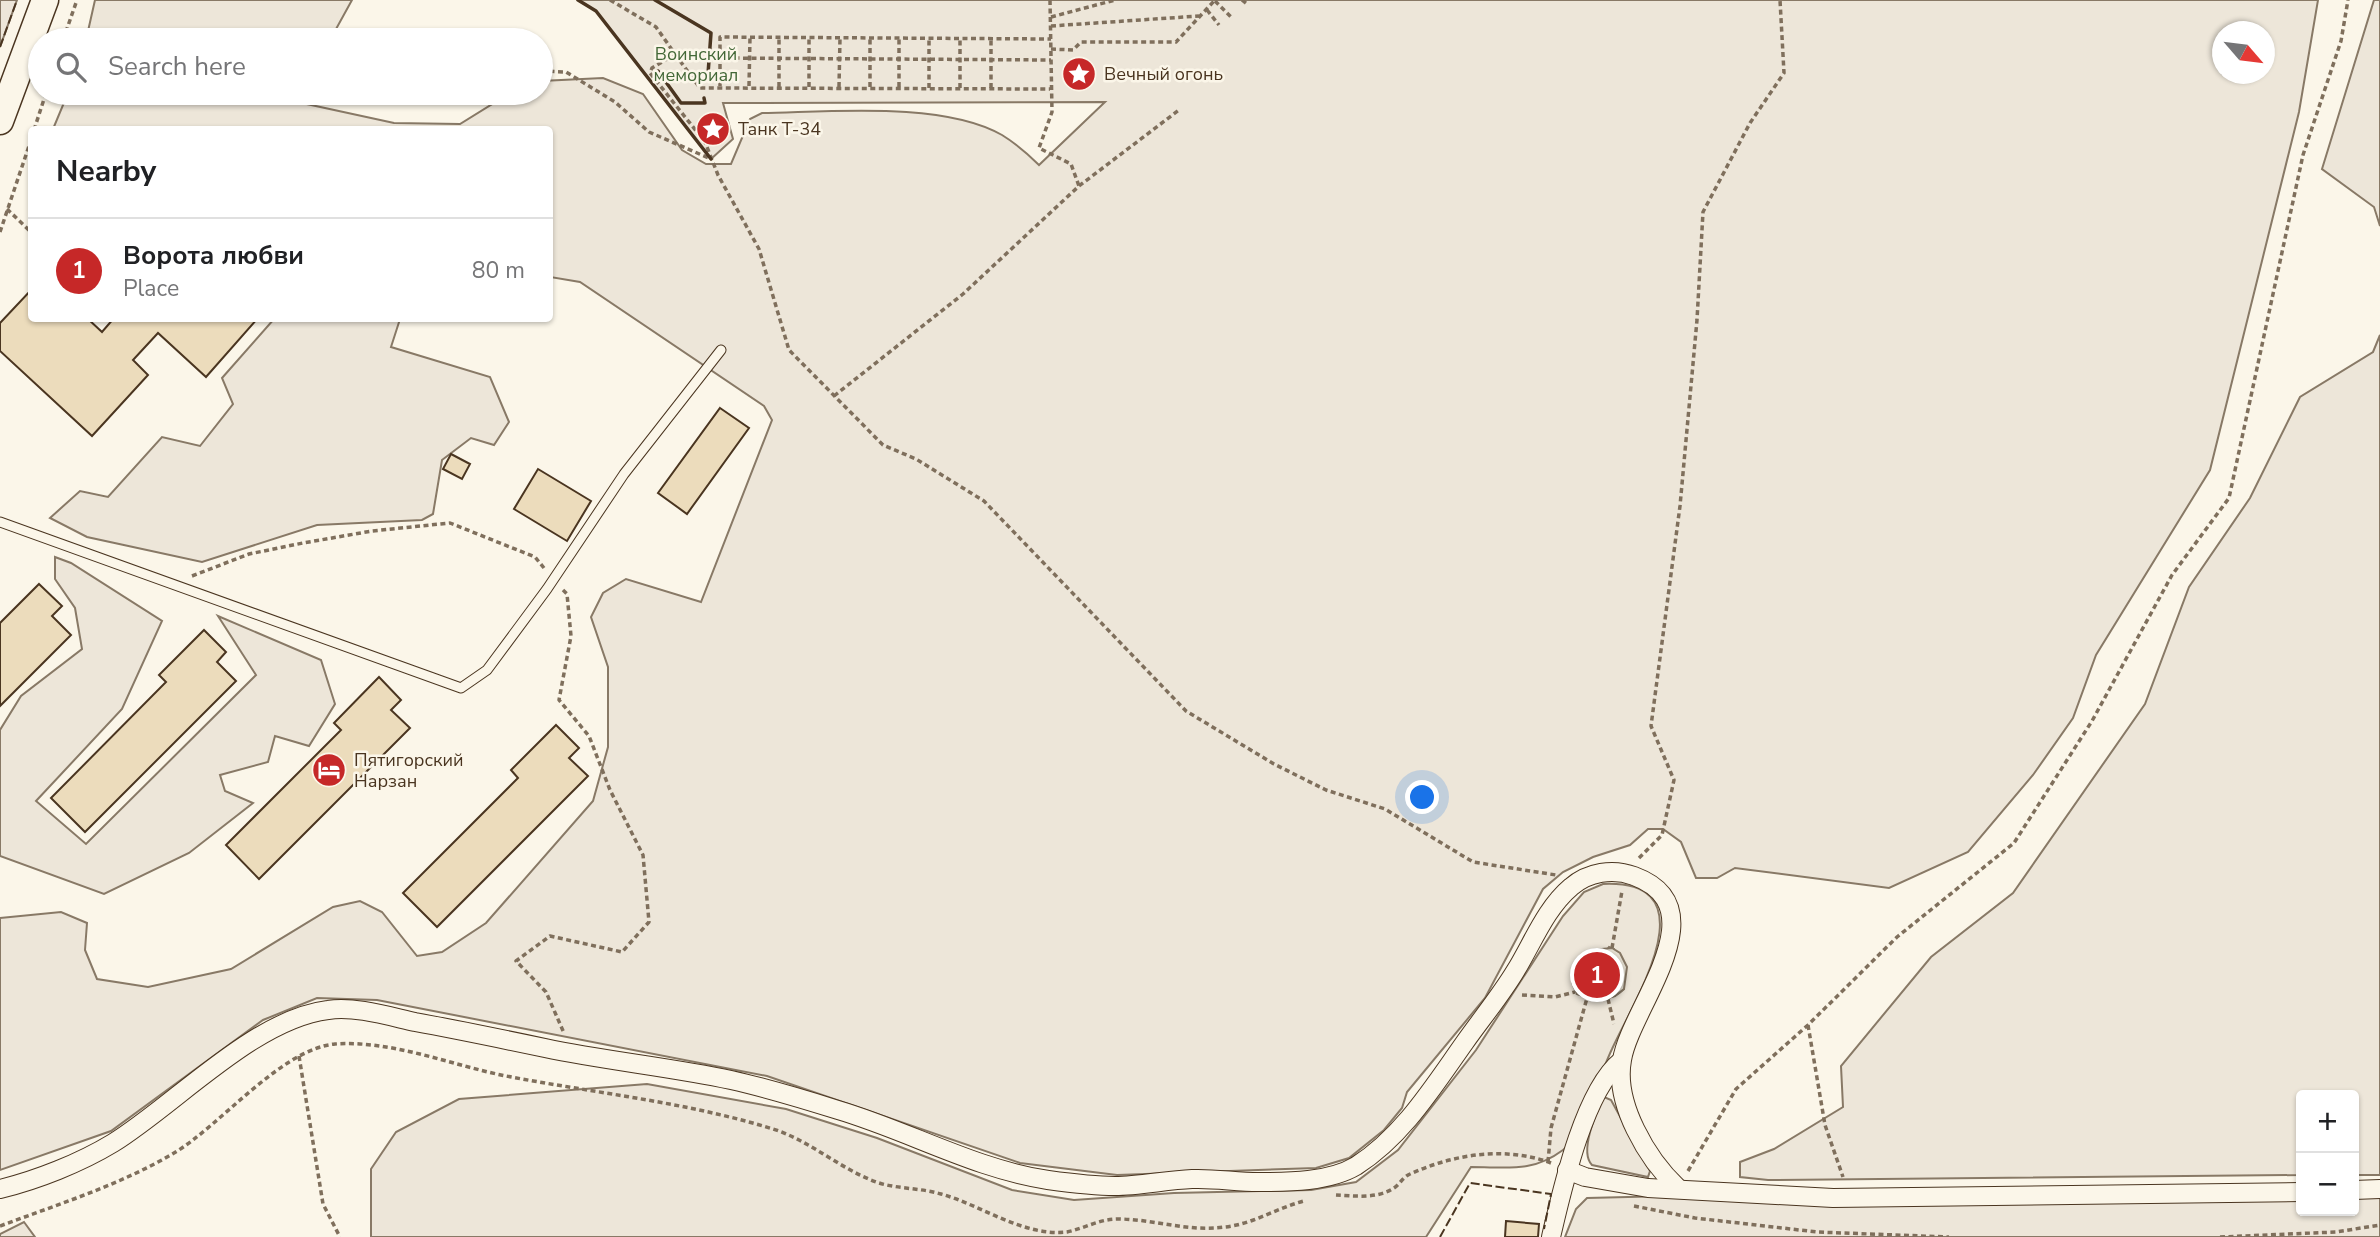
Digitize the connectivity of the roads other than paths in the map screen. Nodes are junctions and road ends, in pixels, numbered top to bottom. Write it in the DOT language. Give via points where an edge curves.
graph roads {
  1 [pos="45,0"];
  2 [pos="35,28"];
  3 [pos="28,46"];
  4 [pos="0,121"];
  5 [pos="721,350"];
  6 [pos="0,522"];
  7 [pos="1621,1061"];
  8 [pos="1567,1170"];
  9 [pos="1678,1188"];
  10 [pos="0,1189"];
  11 [pos="2380,1189"];
  12 [pos="2359,1190"];
  13 [pos="2296,1192"];
  14 [pos="1551,1237"];
  1 -- 2 [label="street"];
  3 -- 4 [label="street"];
  5 -- 6 [label="lane" via="624,474 487,670 461,688"];
  7 -- 8 [label="street" via="1608,1072"];
  7 -- 9 [label="street" via="1624,1097 1640,1134 1664,1175"];
  7 -- 10 [label="street" via="1661,971 1672,929 1666,902 1646,881 1625,873 1597,873 1571,886 1555,905 1509,980 1419,1106 1385,1144 1350,1169 1317,1179 1195,1179 1115,1186 1047,1180 998,1169 842,1111 732,1080 333,1009 303,1015 269,1030 110,1145 22,1184"];
  8 -- 9 [label="street" via="1648,1188"];
  8 -- 14 [label="street"];
  9 -- 13 [label="street" via="1833,1198"];
  11 -- 12 [label="street"];
}
